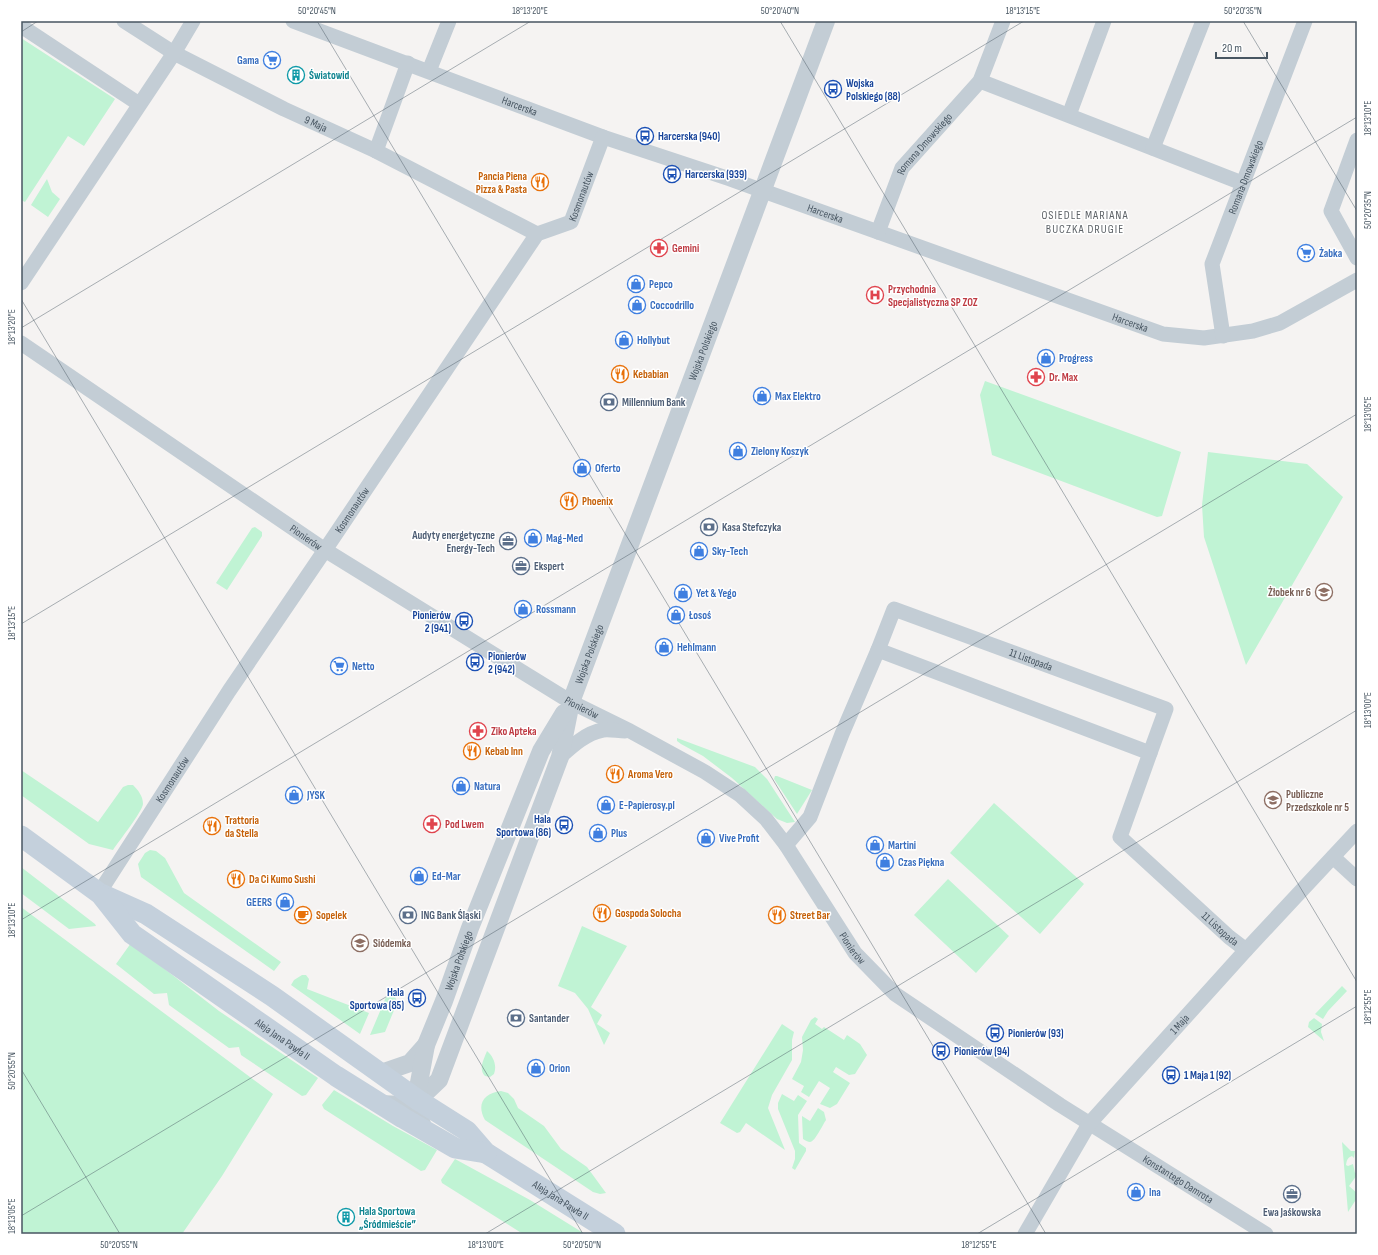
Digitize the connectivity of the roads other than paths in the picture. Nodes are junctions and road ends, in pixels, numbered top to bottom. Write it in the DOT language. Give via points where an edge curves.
graph roads {
  1 [pos="124,21"];
  2 [pos="193,21"];
  3 [pos="294,21"];
  4 [pos="449,21"];
  5 [pos="826,21"];
  6 [pos="1003,21"];
  7 [pos="1104,21"];
  8 [pos="1203,21"];
  9 [pos="1305,21"];
  10 [pos="21,26"];
  11 [pos="174,52"];
  12 [pos="408,63"];
  13 [pos="429,71"];
  14 [pos="980,81"];
  15 [pos="139,104"];
  16 [pos="1068,115"];
  17 [pos="603,137"];
  18 [pos="1357,140"];
  19 [pos="1153,148"];
  20 [pos="376,151"];
  21 [pos="1242,183"];
  22 [pos="763,191"];
  23 [pos="878,232"];
  24 [pos="537,234"];
  25 [pos="1357,258"];
  26 [pos="1357,280"];
  27 [pos="21,283"];
  28 [pos="1223,336"];
  29 [pos="21,343"];
  30 [pos="325,550"];
  31 [pos="878,650"];
  32 [pos="571,702"];
  33 [pos="630,731"];
  34 [pos="1150,753"];
  35 [pos="560,758"];
  36 [pos="1357,831"];
  37 [pos="21,836"];
  38 [pos="786,845"];
  39 [pos="1333,857"];
  40 [pos="1357,878"];
  41 [pos="99,893"];
  42 [pos="1246,950"];
  43 [pos="426,1045"];
  44 [pos="381,1073"];
  45 [pos="418,1100"];
  46 [pos="380,1104"];
  47 [pos="1089,1124"];
  48 [pos="424,1130"];
  49 [pos="486,1153"];
  50 [pos="615,1234"];
  51 [pos="1025,1234"];
  52 [pos="1266,1234"];
  1 -- 11 [label="street, 9 Maja"];
  2 -- 11 [label="street"];
  3 -- 12 [label="street, Harcerska"];
  4 -- 13 [label="street"];
  5 -- 22 [label="street, Wojska Polskiego"];
  6 -- 14 [label="street, Romana Dmowskiego"];
  7 -- 16 [label="street"];
  8 -- 19 [label="street"];
  9 -- 21 [label="street, Romana Dmowskiego"];
  10 -- 15 [label="street"];
  11 -- 15 [label="street"];
  11 -- 20 [label="street, 9 Maja" via="284,109"];
  12 -- 13 [label="street, Harcerska"];
  12 -- 20 [label="street"];
  13 -- 17 [label="street, Harcerska"];
  14 -- 16 [label="street"];
  14 -- 23 [label="street, Romana Dmowskiego" via="902,168"];
  15 -- 27 [label="street"];
  16 -- 19 [label="street"];
  17 -- 22 [label="street, Harcerska"];
  17 -- 24 [label="street, Kosmonautów" via="571,222"];
  18 -- 25 [label="street" via="1331,211"];
  19 -- 21 [label="street"];
  20 -- 24 [label="street, 9 Maja"];
  21 -- 28 [label="street, Romana Dmowskiego" via="1212,264"];
  22 -- 23 [label="street, Harcerska"];
  22 -- 32 [label="street, Wojska Polskiego"];
  23 -- 28 [label="street, Harcerska" via="1163,334 1204,338"];
  24 -- 30 [label="street, Kosmonautów"];
  26 -- 28 [label="street, Harcerska" via="1280,323"];
  29 -- 30 [label="street, Pionierów"];
  30 -- 32 [label="street, Pionierów"];
  30 -- 41 [label="street, Kosmonautów" via="229,691"];
  31 -- 34 [label="street"];
  31 -- 34 [label="street, 11 Listopada" via="894,609 1166,709"];
  31 -- 38 [label="street, 11 Listopada" via="810,817"];
  32 -- 33 [label="street, Pionierów"];
  32 -- 35 [label="street, Wojska Polskiego"];
  32 -- 43 [label="street, Wojska Polskiego" via="541,751"];
  33 -- 35 [label="street, Wojska Polskiego" via="594,732"];
  33 -- 38 [label="street, Pionierów" via="705,772 740,795 766,819"];
  34 -- 42 [label="street, 11 Listopada" via="1120,837"];
  35 -- 45 [label="street, Wojska Polskiego" via="439,1080"];
  36 -- 39 [label="street, 1 Maja"];
  37 -- 41 [label="main road, Aleja Jana Pawła II"];
  38 -- 47 [label="street, Pionierów" via="855,953 895,994"];
  39 -- 40 [label="street"];
  39 -- 42 [label="street, 1 Maja"];
  41 -- 44 [label="main road, Aleja Jana Pawła II" via="146,914 272,996"];
  41 -- 46 [label="main road, Aleja Jana Pawła II" via="132,934"];
  42 -- 47 [label="street, 1 Maja"];
  43 -- 44 [label="street, Wojska Polskiego" via="410,1063"];
  43 -- 45 [label="street, Wojska Polskiego" via="418,1084"];
  44 -- 45 [label="main road, Aleja Jana Pawła II"];
  45 -- 46 [label="street" via="402,1104"];
  45 -- 48 [label="street, Wojska Polskiego"];
  45 -- 49 [label="main road, Aleja Jana Pawła II" via="466,1131"];
  46 -- 48 [label="main road, Aleja Jana Pawła II"];
  47 -- 51 [label="street, 1 Maja"];
  47 -- 52 [label="street, Konstantego Damrota"];
  48 -- 49 [label="main road, Aleja Jana Pawła II" via="455,1148"];
  49 -- 50 [label="main road, Aleja Jana Pawła II"];
}
